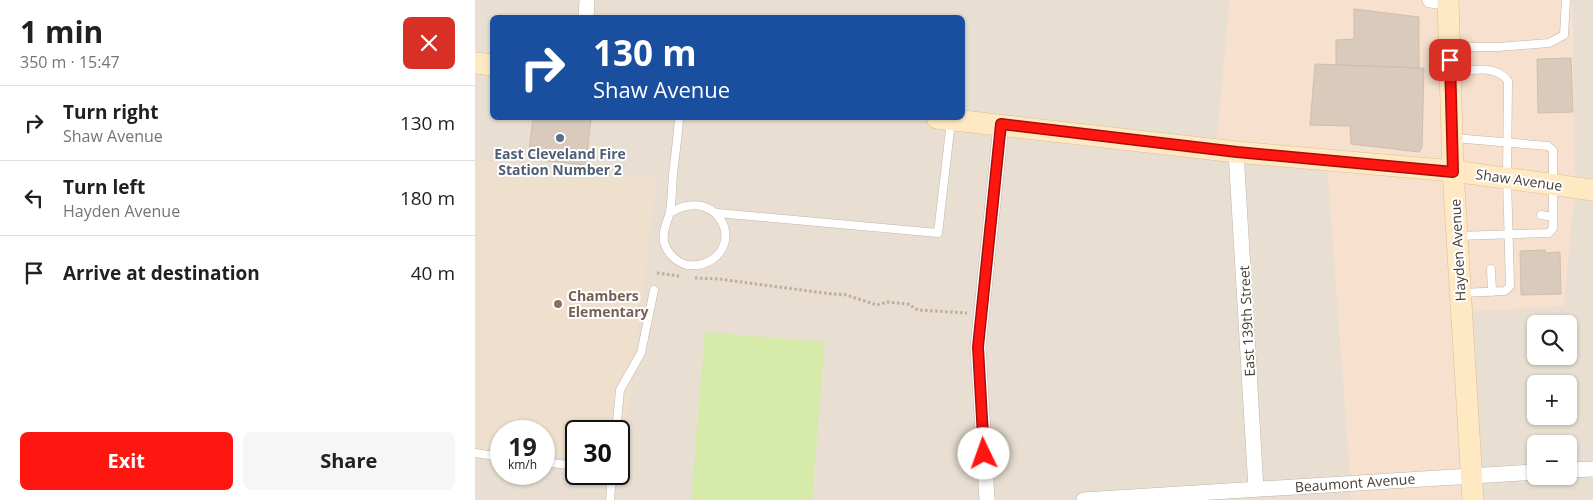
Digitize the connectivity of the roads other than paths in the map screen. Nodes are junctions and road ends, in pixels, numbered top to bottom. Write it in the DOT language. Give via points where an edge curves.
graph roads {
  1 [pos="587,0"];
  2 [pos="1567,0"];
  3 [pos="1442,1"];
  4 [pos="586,15"];
  5 [pos="1450,47"];
  6 [pos="475,63"];
  7 [pos="490,65"];
  8 [pos="1450,72"];
  9 [pos="679,120"];
  10 [pos="944,120"];
  11 [pos="963,120"];
  12 [pos="1001,124"];
  13 [pos="1452,138"];
  14 [pos="1508,142"];
  15 [pos="1237,152"];
  16 [pos="1453,172"];
  17 [pos="1507,178"];
  18 [pos="1552,184"];
  19 [pos="1593,190"];
  20 [pos="1507,212"];
  21 [pos="669,213"];
  22 [pos="717,213"];
  23 [pos="1517,213"];
  24 [pos="1541,216"];
  25 [pos="1553,216"];
  26 [pos="1508,234"];
  27 [pos="1490,235"];
  28 [pos="1457,236"];
  29 [pos="1490,245"];
  30 [pos="1491,269"];
  31 [pos="653,290"];
  32 [pos="1492,292"];
  33 [pos="1460,293"];
  34 [pos="617,420"];
  35 [pos="475,453"];
  36 [pos="490,455"];
  37 [pos="1593,469"];
  38 [pos="1577,470"];
  39 [pos="1527,473"];
  40 [pos="1471,476"];
  41 [pos="611,485"];
  42 [pos="1257,490"];
  43 [pos="610,500"];
  44 [pos="987,500"];
  45 [pos="1085,500"];
  46 [pos="1473,500"];
  1 -- 4 [label="street"];
  2 -- 5 [label="lane" via="1564,35 1549,43"];
  3 -- 5 [label="main road, Hayden Avenue"];
  5 -- 8 [label="main road, Hayden Avenue"];
  6 -- 7 [label="main road"];
  8 -- 13 [label="main road, Hayden Avenue"];
  8 -- 14 [label="lane" via="1489,69 1503,74 1508,81"];
  9 -- 21 [label="lane"];
  10 -- 22 [label="lane" via="938,233"];
  11 -- 12 [label="main road, Shaw Avenue"];
  12 -- 15 [label="main road, Shaw Avenue"];
  12 -- 44 [label="street" via="978,347"];
  13 -- 14 [label="lane"];
  13 -- 16 [label="main road, Hayden Avenue"];
  14 -- 17 [label="lane"];
  14 -- 18 [label="lane" via="1548,146 1553,150"];
  15 -- 16 [label="main road, Shaw Avenue"];
  15 -- 42 [label="street, East 139th Street"];
  16 -- 17 [label="main road, Shaw Avenue"];
  16 -- 28 [label="main road, Hayden Avenue"];
  17 -- 18 [label="main road, Shaw Avenue"];
  17 -- 20 [label="lane"];
  18 -- 19 [label="main road, Shaw Avenue"];
  18 -- 25 [label="lane"];
  20 -- 23 [label="lane"];
  20 -- 26 [label="lane"];
  21 -- 22 [label="lane" via="680,206 695,204"];
  21 -- 22 [label="lane" via="663,232 668,252 684,264 695,266 709,261 721,251 725,231"];
  24 -- 25 [label="lane"];
  25 -- 26 [label="lane" via="1553,228 1549,233"];
  26 -- 27 [label="lane"];
  26 -- 32 [label="lane" via="1510,286 1505,291"];
  27 -- 28 [label="lane"];
  27 -- 29 [label="lane"];
  28 -- 33 [label="main road, Hayden Avenue"];
  30 -- 32 [label="lane"];
  31 -- 34 [label="lane" via="641,353 620,390"];
  32 -- 33 [label="lane"];
  33 -- 40 [label="main road, Hayden Avenue"];
  35 -- 36 [label="lane"];
  37 -- 38 [label="street"];
  39 -- 40 [label="street, Beaumont Avenue"];
  40 -- 42 [label="street, Beaumont Avenue"];
  40 -- 46 [label="main road, Hayden Avenue"];
  41 -- 43 [label="lane"];
  42 -- 45 [label="street, Beaumont Avenue"];
}
